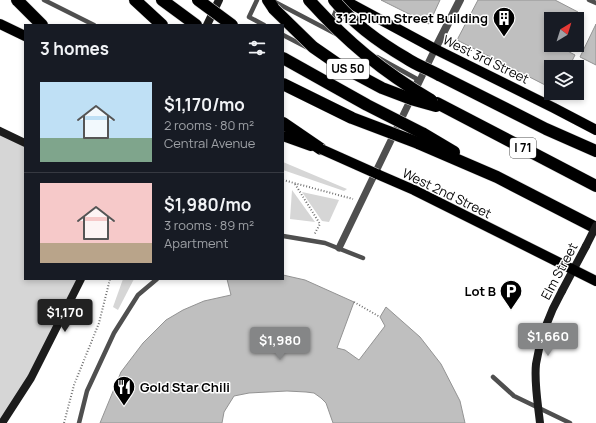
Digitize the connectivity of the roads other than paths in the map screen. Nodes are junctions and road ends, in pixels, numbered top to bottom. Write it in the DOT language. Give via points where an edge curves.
graph roads {
  1 [pos="17,0"];
  2 [pos="44,0"];
  3 [pos="135,0"];
  4 [pos="162,0"];
  5 [pos="198,0"];
  6 [pos="219,0"];
  7 [pos="257,0"];
  8 [pos="268,0"];
  9 [pos="272,0"];
  10 [pos="309,0"];
  11 [pos="334,0"];
  12 [pos="340,0"];
  13 [pos="344,0"];
  14 [pos="460,0"];
  15 [pos="0,24"];
  16 [pos="41,24"];
  17 [pos="92,24"];
  18 [pos="161,24"];
  19 [pos="195,24"];
  20 [pos="207,24"];
  21 [pos="231,24"];
  22 [pos="262,24"];
  23 [pos="328,30"];
  24 [pos="24,36"];
  25 [pos="284,36"];
  26 [pos="435,49"];
  27 [pos="284,59"];
  28 [pos="284,84"];
  29 [pos="436,105"];
  30 [pos="284,124"];
  31 [pos="596,130"];
  32 [pos="0,131"];
  33 [pos="284,136"];
  34 [pos="420,138"];
  35 [pos="24,143"];
  36 [pos="321,149"];
  37 [pos="596,151"];
  38 [pos="596,186"];
  39 [pos="596,227"];
  40 [pos="284,236"];
  41 [pos="339,248"];
  42 [pos="364,258"];
  43 [pos="573,269"];
  44 [pos="80,280"];
  45 [pos="155,280"];
  46 [pos="596,281"];
  47 [pos="493,377"];
  48 [pos="2,423"];
  49 [pos="79,423"];
  50 [pos="540,423"];
  51 [pos="570,423"];
  1 -- 16 [label="highway"];
  2 -- 17 [label="lane"];
  3 -- 18 [label="highway"];
  4 -- 19 [label="highway"];
  5 -- 21 [label="highway, bridge"];
  6 -- 20 [label="main road"];
  7 -- 22 [label="lane" via="249,17"];
  8 -- 29 [label="highway, US 50, bridge" via="312,47 339,65 382,88"];
  9 -- 23 [label="lane"];
  10 -- 29 [label="highway, I 71, bridge" via="370,60"];
  11 -- 37 [label="highway, bridge" via="354,20 406,59"];
  12 -- 23 [label="lane"];
  13 -- 26 [label="main road, West 3rd Street"];
  14 -- 26 [label="street"];
  15 -- 24 [label="main road"];
  23 -- 25 [label="lane" via="417,79 406,101"];
  26 -- 31 [label="main road, West 3rd Street"];
  26 -- 41 [label="street"];
  27 -- 34 [label="highway, US 50, bridge"];
  28 -- 34 [label="highway, bridge" via="352,118"];
  29 -- 38 [label="highway, I 71"];
  30 -- 36 [label="highway"];
  32 -- 35 [label="main road"];
  33 -- 36 [label="main road, West 2nd Street"];
  34 -- 39 [label="highway"];
  36 -- 43 [label="main road, West 2nd Street, bridge" via="414,190"];
  39 -- 43 [label="main road, Elm Street, bridge"];
  40 -- 41 [label="lane"];
  41 -- 42 [label="lane"];
  43 -- 46 [label="main road, West 2nd Street"];
  43 -- 50 [label="main road, Elm Street, bridge" via="543,332 536,365"];
  44 -- 48 [label="main road" via="31,378"];
  45 -- 49 [label="lane" via="138,295 114,333 87,391"];
  47 -- 51 [label="lane" via="514,396"];
}
